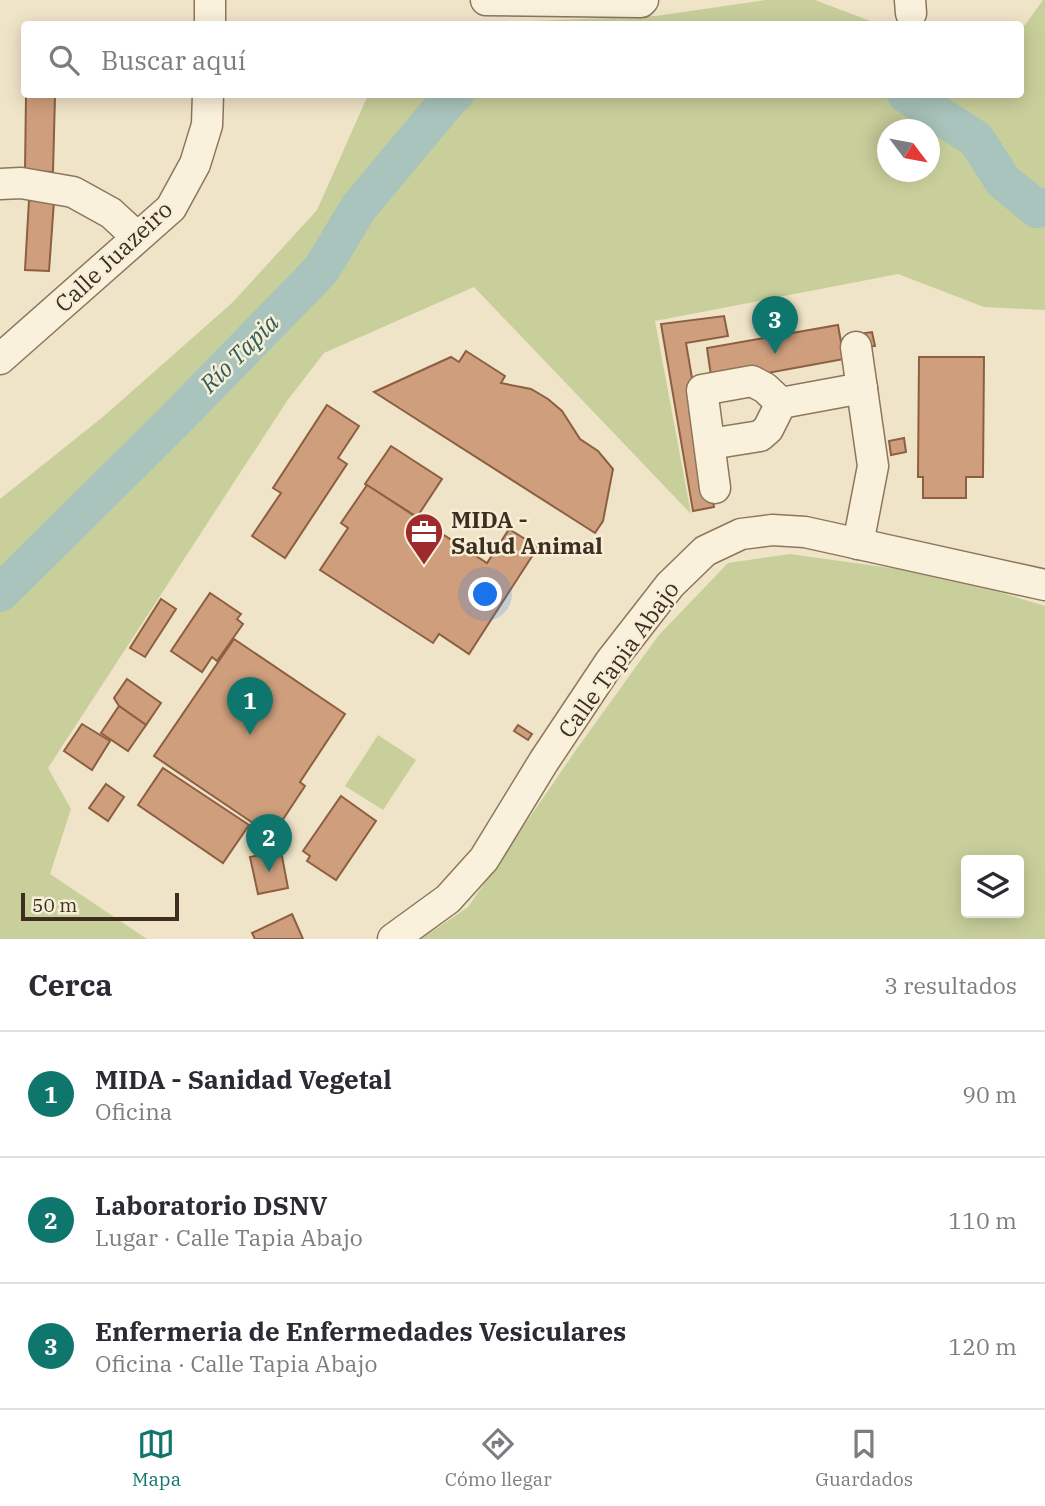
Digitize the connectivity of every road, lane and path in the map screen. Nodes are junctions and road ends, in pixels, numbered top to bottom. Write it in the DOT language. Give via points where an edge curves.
graph roads {
  1 [pos="210,0"];
  2 [pos="486,0"];
  3 [pos="643,0"];
  4 [pos="210,21"];
  5 [pos="208,98"];
  6 [pos="0,184"];
  7 [pos="137,237"];
  8 [pos="856,347"];
  9 [pos="0,359"];
  10 [pos="862,388"];
  11 [pos="781,403"];
  12 [pos="709,444"];
  13 [pos="715,488"];
  14 [pos="858,544"];
  15 [pos="1045,585"];
  16 [pos="393,939"];
  1 -- 4 [label="street"];
  2 -- 3 [label="street"];
  5 -- 7 [label="street, Calle Juazeiro" via="207,125 195,164 171,208"];
  6 -- 7 [label="street" via="73,192 111,213"];
  7 -- 9 [label="street, Calle Juazeiro"];
  8 -- 10 [label="street"];
  10 -- 11 [label="street"];
  10 -- 14 [label="street" via="873,466"];
  11 -- 12 [label="street" via="760,436"];
  11 -- 12 [label="street" via="752,382 702,390"];
  12 -- 13 [label="street"];
  14 -- 15 [label="street, Calle Tapia Abajo"];
  14 -- 16 [label="street, Calle Tapia Abajo" via="772,530 741,534 705,551 670,585 610,662 484,859 448,898"];
}
